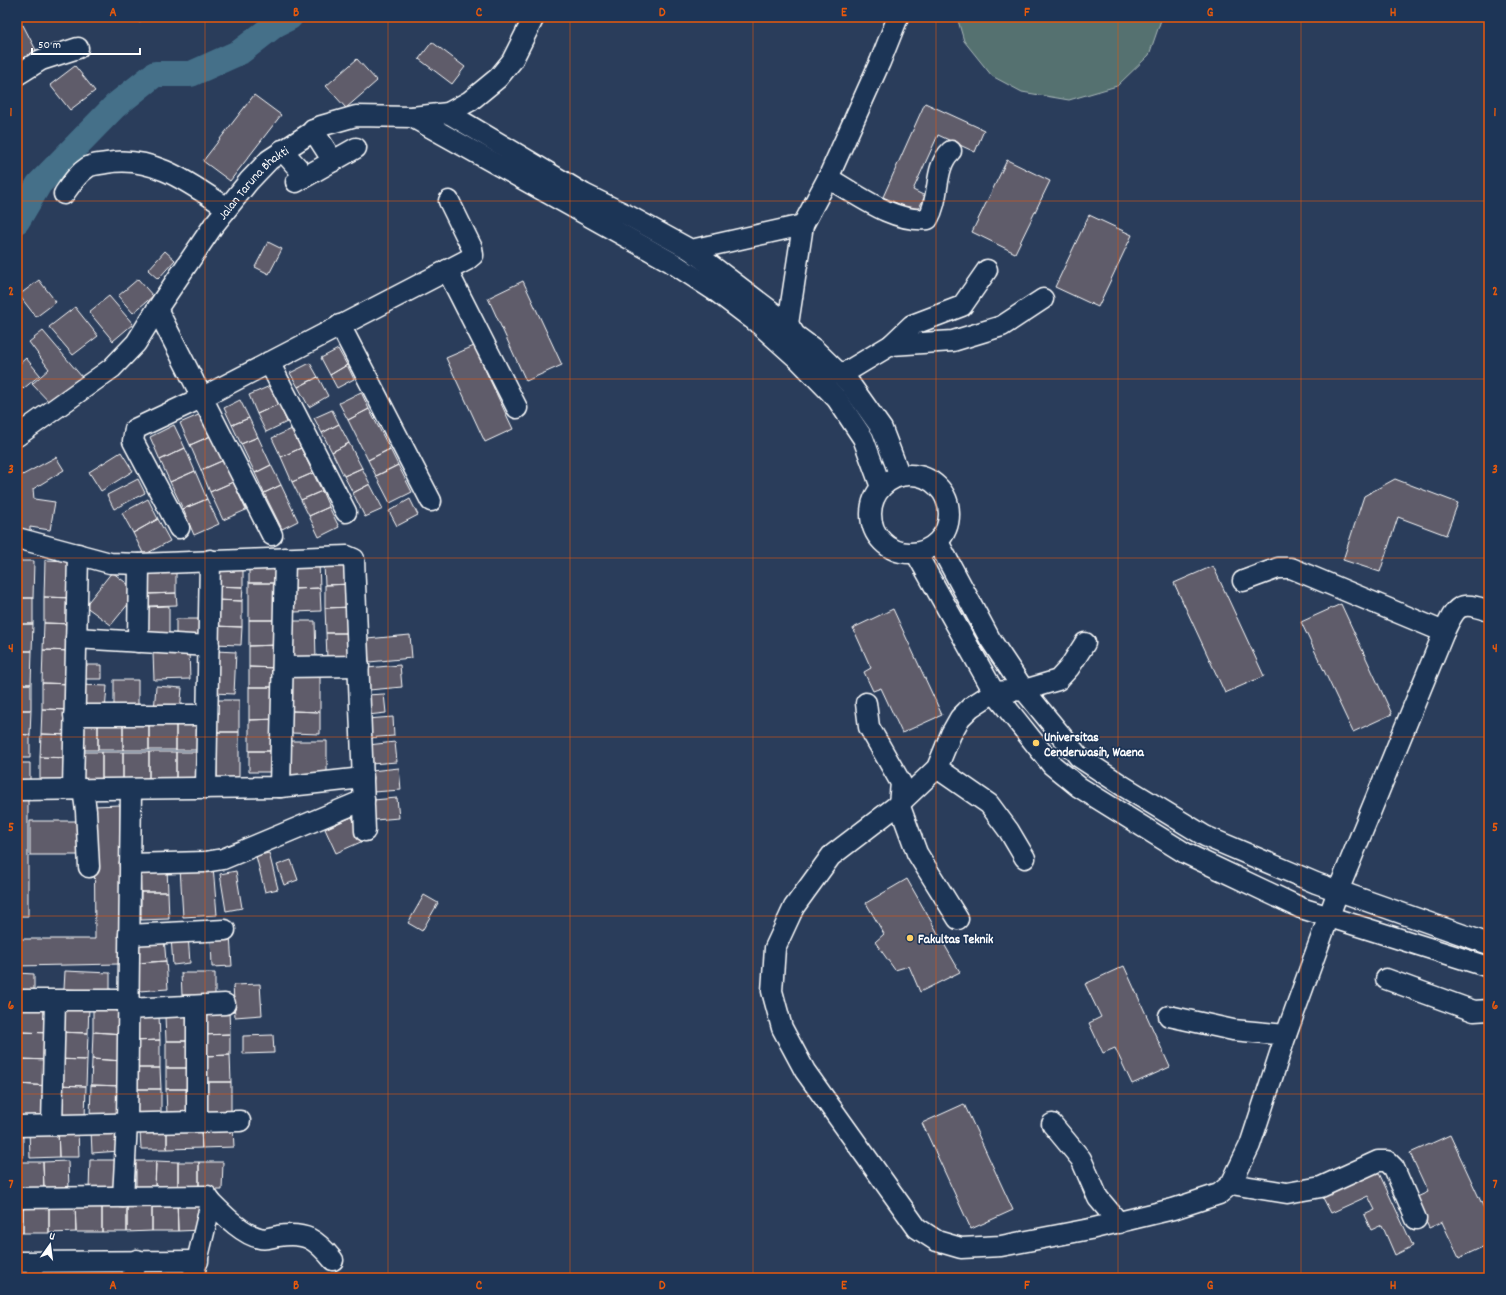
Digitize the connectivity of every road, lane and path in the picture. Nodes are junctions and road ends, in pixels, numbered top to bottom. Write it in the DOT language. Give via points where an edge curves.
graph roads {
  1 [pos="534,17"];
  2 [pos="898,17"];
  3 [pos="78,48"];
  4 [pos="17,75"];
  5 [pos="448,113"];
  6 [pos="412,117"];
  7 [pos="313,130"];
  8 [pos="356,148"];
  9 [pos="282,150"];
  10 [pos="951,151"];
  11 [pos="333,161"];
  12 [pos="828,178"];
  13 [pos="64,194"];
  14 [pos="449,201"];
  15 [pos="227,208"];
  16 [pos="804,226"];
  17 [pos="691,250"];
  18 [pos="447,270"];
  19 [pos="987,270"];
  20 [pos="1043,299"];
  21 [pos="157,308"];
  22 [pos="788,324"];
  23 [pos="340,325"];
  24 [pos="891,345"];
  25 [pos="269,362"];
  26 [pos="840,375"];
  27 [pos="204,397"];
  28 [pos="517,408"];
  29 [pos="17,436"];
  30 [pos="900,476"];
  31 [pos="881,487"];
  32 [pos="431,501"];
  33 [pos="346,512"];
  34 [pos="178,528"];
  35 [pos="272,535"];
  36 [pos="17,538"];
  37 [pos="938,542"];
  38 [pos="916,553"];
  39 [pos="78,554"];
  40 [pos="285,558"];
  41 [pos="210,560"];
  42 [pos="139,564"];
  43 [pos="1243,581"];
  44 [pos="1489,611"];
  45 [pos="1444,632"];
  46 [pos="76,638"];
  47 [pos="138,642"];
  48 [pos="1085,643"];
  49 [pos="208,646"];
  50 [pos="359,666"];
  51 [pos="283,667"];
  52 [pos="1024,690"];
  53 [pos="994,692"];
  54 [pos="866,703"];
  55 [pos="74,715"];
  56 [pos="207,715"];
  57 [pos="937,768"];
  58 [pos="363,778"];
  59 [pos="280,787"];
  60 [pos="131,788"];
  61 [pos="206,788"];
  62 [pos="78,789"];
  63 [pos="17,790"];
  64 [pos="364,800"];
  65 [pos="899,804"];
  66 [pos="365,830"];
  67 [pos="1025,858"];
  68 [pos="130,864"];
  69 [pos="89,867"];
  70 [pos="1338,891"];
  71 [pos="1328,918"];
  72 [pos="958,919"];
  73 [pos="225,930"];
  74 [pos="129,935"];
  75 [pos="1489,944"];
  76 [pos="1489,967"];
  77 [pos="1386,980"];
  78 [pos="17,1000"];
  79 [pos="55,1000"];
  80 [pos="225,1004"];
  81 [pos="128,1005"];
  82 [pos="197,1006"];
  83 [pos="1489,1010"];
  84 [pos="1169,1016"];
  85 [pos="1286,1035"];
  86 [pos="240,1121"];
  87 [pos="197,1122"];
  88 [pos="127,1123"];
  89 [pos="1052,1124"];
  90 [pos="52,1125"];
  91 [pos="17,1126"];
  92 [pos="1231,1184"];
  93 [pos="123,1197"];
  94 [pos="17,1198"];
  95 [pos="211,1202"];
  96 [pos="1416,1219"];
  97 [pos="1119,1223"];
  98 [pos="333,1260"];
  99 [pos="26,1267"];
  100 [pos="134,1269"];
  101 [pos="195,1270"];
  1 -- 5 [label="street, Jalan Taruna Bhakti" via="512,61 498,78 470,101"];
  2 -- 12 [label="street"];
  3 -- 4 [label="street" via="41,60"];
  5 -- 6 [label="street, Jalan Taruna Bhakti"];
  5 -- 17 [label="street" via="584,194"];
  6 -- 7 [label="street, Jalan Taruna Bhakti" via="356,116"];
  6 -- 31 [label="street" via="671,262 759,324 799,360 836,399 863,438"];
  7 -- 9 [label="street, Jalan Taruna Bhakti"];
  7 -- 11 [label="street"];
  8 -- 11 [label="street"];
  9 -- 11 [label="street" via="301,179"];
  9 -- 15 [label="street, Jalan Taruna Bhakti" via="259,170"];
  10 -- 12 [label="street" via="939,173 938,191 928,219 911,220 897,215"];
  12 -- 16 [label="street"];
  13 -- 15 [label="street" via="76,177 90,166 111,162 142,162 180,177"];
  14 -- 18 [label="street" via="473,254"];
  15 -- 21 [label="street, Jalan Taruna Bhakti"];
  16 -- 17 [label="street"];
  16 -- 22 [label="street"];
  17 -- 22 [label="street"];
  18 -- 23 [label="street"];
  18 -- 28 [label="street"];
  19 -- 24 [label="street" via="962,306 912,325"];
  20 -- 24 [label="street" via="1002,326 952,341"];
  21 -- 27 [label="street"];
  21 -- 29 [label="street, Jalan Taruna Bhakti" via="136,343 112,368"];
  22 -- 26 [label="street" via="795,335 814,349"];
  23 -- 25 [label="street"];
  23 -- 32 [label="street"];
  24 -- 26 [label="street"];
  25 -- 27 [label="street"];
  25 -- 33 [label="street"];
  26 -- 30 [label="street" via="850,384 882,429"];
  27 -- 34 [label="street" via="135,429 132,435"];
  27 -- 35 [label="street"];
  30 -- 31 [label="street" via="889,480"];
  30 -- 37 [label="street" via="920,476 938,486 948,504 948,524"];
  31 -- 38 [label="street" via="873,499 870,512 872,526 889,548"];
  36 -- 39 [label="street"];
  37 -- 38 [label="street"];
  37 -- 52 [label="street" via="990,639"];
  38 -- 53 [label="street"];
  39 -- 42 [label="street" via="110,563"];
  39 -- 46 [label="street"];
  40 -- 41 [label="street"];
  40 -- 50 [label="street" via="348,556 354,559"];
  40 -- 51 [label="street"];
  41 -- 42 [label="street"];
  41 -- 49 [label="street"];
  42 -- 47 [label="street"];
  43 -- 45 [label="street" via="1278,568 1291,568"];
  44 -- 45 [label="street" via="1473,605 1461,606 1454,610"];
  45 -- 70 [label="street"];
  46 -- 47 [label="street"];
  46 -- 55 [label="street"];
  47 -- 49 [label="street"];
  48 -- 52 [label="street" via="1058,680"];
  49 -- 56 [label="street"];
  50 -- 51 [label="street"];
  50 -- 58 [label="street"];
  51 -- 59 [label="street"];
  52 -- 53 [label="street"];
  52 -- 70 [label="street" via="1079,757 1123,786 1205,836"];
  53 -- 57 [label="street" via="971,707 960,718"];
  53 -- 71 [label="street" via="1052,766 1079,788 1185,853"];
  54 -- 65 [label="street" via="869,727 900,783"];
  55 -- 56 [label="street"];
  55 -- 62 [label="street"];
  56 -- 61 [label="street"];
  57 -- 65 [label="street"];
  57 -- 67 [label="street" via="988,804 1009,831"];
  58 -- 59 [label="street"];
  58 -- 64 [label="street"];
  59 -- 61 [label="street"];
  60 -- 61 [label="street"];
  60 -- 62 [label="street"];
  60 -- 68 [label="street"];
  62 -- 63 [label="street"];
  62 -- 69 [label="street" via="86,811"];
  64 -- 66 [label="street"];
  64 -- 68 [label="street" via="223,859 205,862"];
  65 -- 72 [label="street" via="917,853"];
  65 -- 97 [label="street" via="831,856 794,906 775,948 772,991 782,1028 805,1071 917,1228 936,1241 961,1248 1001,1246"];
  68 -- 74 [label="street"];
  70 -- 71 [label="street"];
  70 -- 75 [label="street"];
  71 -- 76 [label="street"];
  71 -- 85 [label="street"];
  73 -- 74 [label="street"];
  74 -- 81 [label="street"];
  77 -- 83 [label="street" via="1474,1011"];
  78 -- 79 [label="street"];
  79 -- 81 [label="street"];
  79 -- 90 [label="street"];
  80 -- 82 [label="street"];
  81 -- 82 [label="street"];
  81 -- 88 [label="street"];
  82 -- 87 [label="street"];
  84 -- 85 [label="street" via="1233,1030"];
  85 -- 92 [label="street" via="1250,1145"];
  86 -- 87 [label="street"];
  87 -- 88 [label="street"];
  88 -- 90 [label="street"];
  88 -- 93 [label="street"];
  89 -- 97 [label="street" via="1081,1159 1098,1198"];
  90 -- 91 [label="street"];
  92 -- 96 [label="street" via="1287,1193 1321,1187 1378,1161 1387,1161 1394,1168"];
  92 -- 97 [label="street" via="1219,1194 1202,1201"];
  93 -- 94 [label="street"];
  93 -- 95 [label="street" via="204,1195 209,1197"];
  95 -- 98 [label="street" via="230,1221 254,1236 264,1239 293,1234 309,1237 322,1246"];
  95 -- 101 [label="street"];
  99 -- 100 [label="street"];
  100 -- 101 [label="street"];
}
